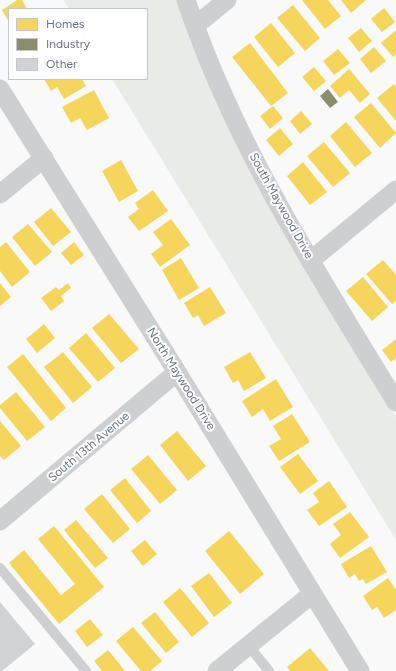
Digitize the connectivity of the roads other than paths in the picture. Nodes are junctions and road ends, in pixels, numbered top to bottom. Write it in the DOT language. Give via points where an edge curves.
graph roads {
  1 [pos="186,0"];
  2 [pos="227,0"];
  3 [pos="195,26"];
  4 [pos="0,89"];
  5 [pos="44,158"];
  6 [pos="396,190"];
  7 [pos="0,194"];
  8 [pos="310,261"];
  9 [pos="177,372"];
  10 [pos="396,402"];
  11 [pos="0,521"];
  12 [pos="0,568"];
  13 [pos="312,594"];
  14 [pos="248,646"];
  15 [pos="86,671"];
  16 [pos="217,671"];
  17 [pos="270,671"];
  18 [pos="360,671"];
  1 -- 3 [label="street, South Maywood Drive"];
  2 -- 3 [label="street"];
  3 -- 8 [label="street, South Maywood Drive" via="232,114 268,187"];
  4 -- 5 [label="street, North Maywood Drive"];
  5 -- 7 [label="street"];
  5 -- 9 [label="street, North Maywood Drive"];
  6 -- 8 [label="street"];
  8 -- 10 [label="street, South Maywood Drive"];
  9 -- 11 [label="street, South 13th Avenue"];
  9 -- 13 [label="street, North Maywood Drive"];
  12 -- 15 [label="lane"];
  13 -- 14 [label="street"];
  13 -- 18 [label="street, North Maywood Drive"];
  14 -- 16 [label="street"];
  14 -- 17 [label="lane"];
}
